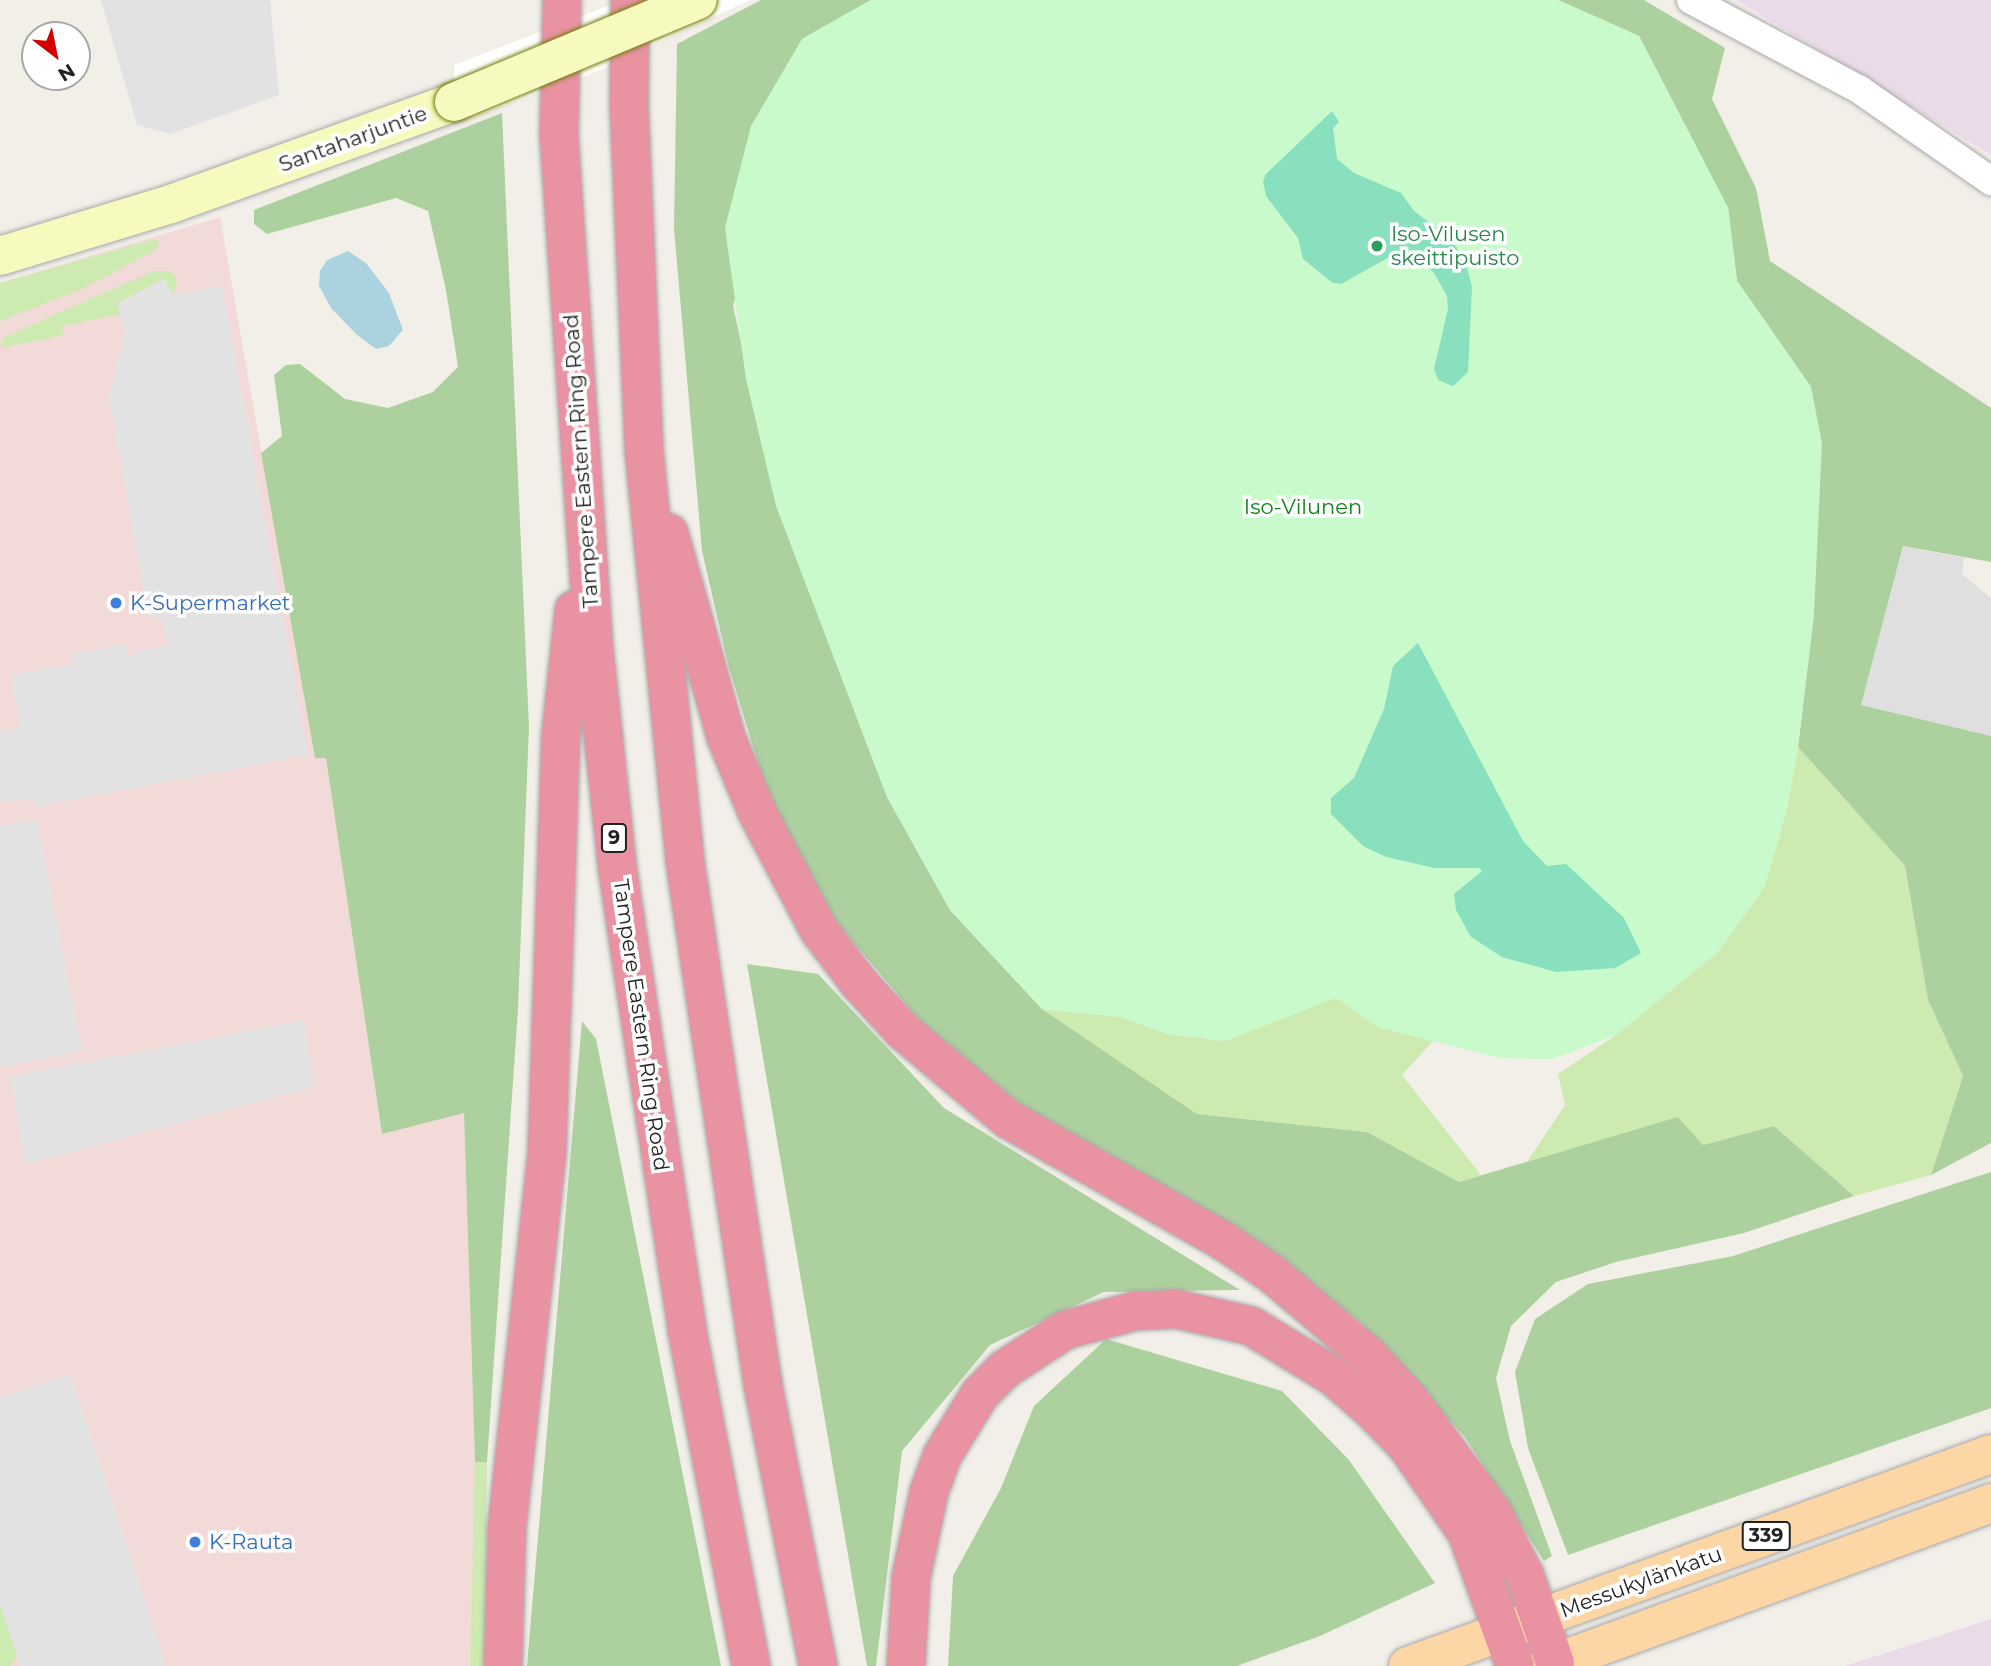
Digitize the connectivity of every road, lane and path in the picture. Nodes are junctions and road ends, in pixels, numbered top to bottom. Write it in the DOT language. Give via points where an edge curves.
graph roads {
  1 [pos="562,0"];
  2 [pos="629,0"];
  3 [pos="698,0"];
  4 [pos="1691,0"];
  5 [pos="1991,181"];
  6 [pos="0,256"];
  7 [pos="644,450"];
  8 [pos="584,514"];
  9 [pos="1991,1454"];
  10 [pos="1991,1503"];
  11 [pos="1541,1619"];
  12 [pos="1509,1649"];
  13 [pos="1551,1664"];
  14 [pos="503,1666"];
  15 [pos="751,1666"];
  16 [pos="818,1666"];
  17 [pos="906,1666"];
  18 [pos="1408,1666"];
  1 -- 8 [label="highway, Tampere Eastern Ring Road / 9" via="559,136"];
  2 -- 7 [label="highway"];
  3 -- 6 [label="main road, Santaharjuntie, bridge" via="454,102 171,204"];
  4 -- 5 [label="street" via="1860,90"];
  7 -- 11 [label="highway" via="726,737 789,878 860,984 903,1031 1008,1119 1222,1240 1271,1273 1370,1357 1412,1403 1493,1513"];
  7 -- 16 [label="highway" via="685,861 763,1385"];
  8 -- 14 [label="highway" via="561,734 547,1151 506,1527"];
  8 -- 15 [label="highway, Tampere Eastern Ring Road / 9" via="620,886 687,1330"];
  9 -- 11 [label="main road, Messukylänkatu / 339"];
  10 -- 13 [label="main road, 339"];
  11 -- 12 [label="main road, Messukylänkatu / 339"];
  11 -- 13 [label="highway"];
  12 -- 17 [label="highway" via="1467,1533 1407,1446 1372,1410 1333,1376 1251,1326 1176,1310 1135,1311 1065,1330 1035,1347 980,1394 958,1424 942,1456 920,1533 911,1578"];
  12 -- 18 [label="main road, Messukylänkatu / 339"];
}
